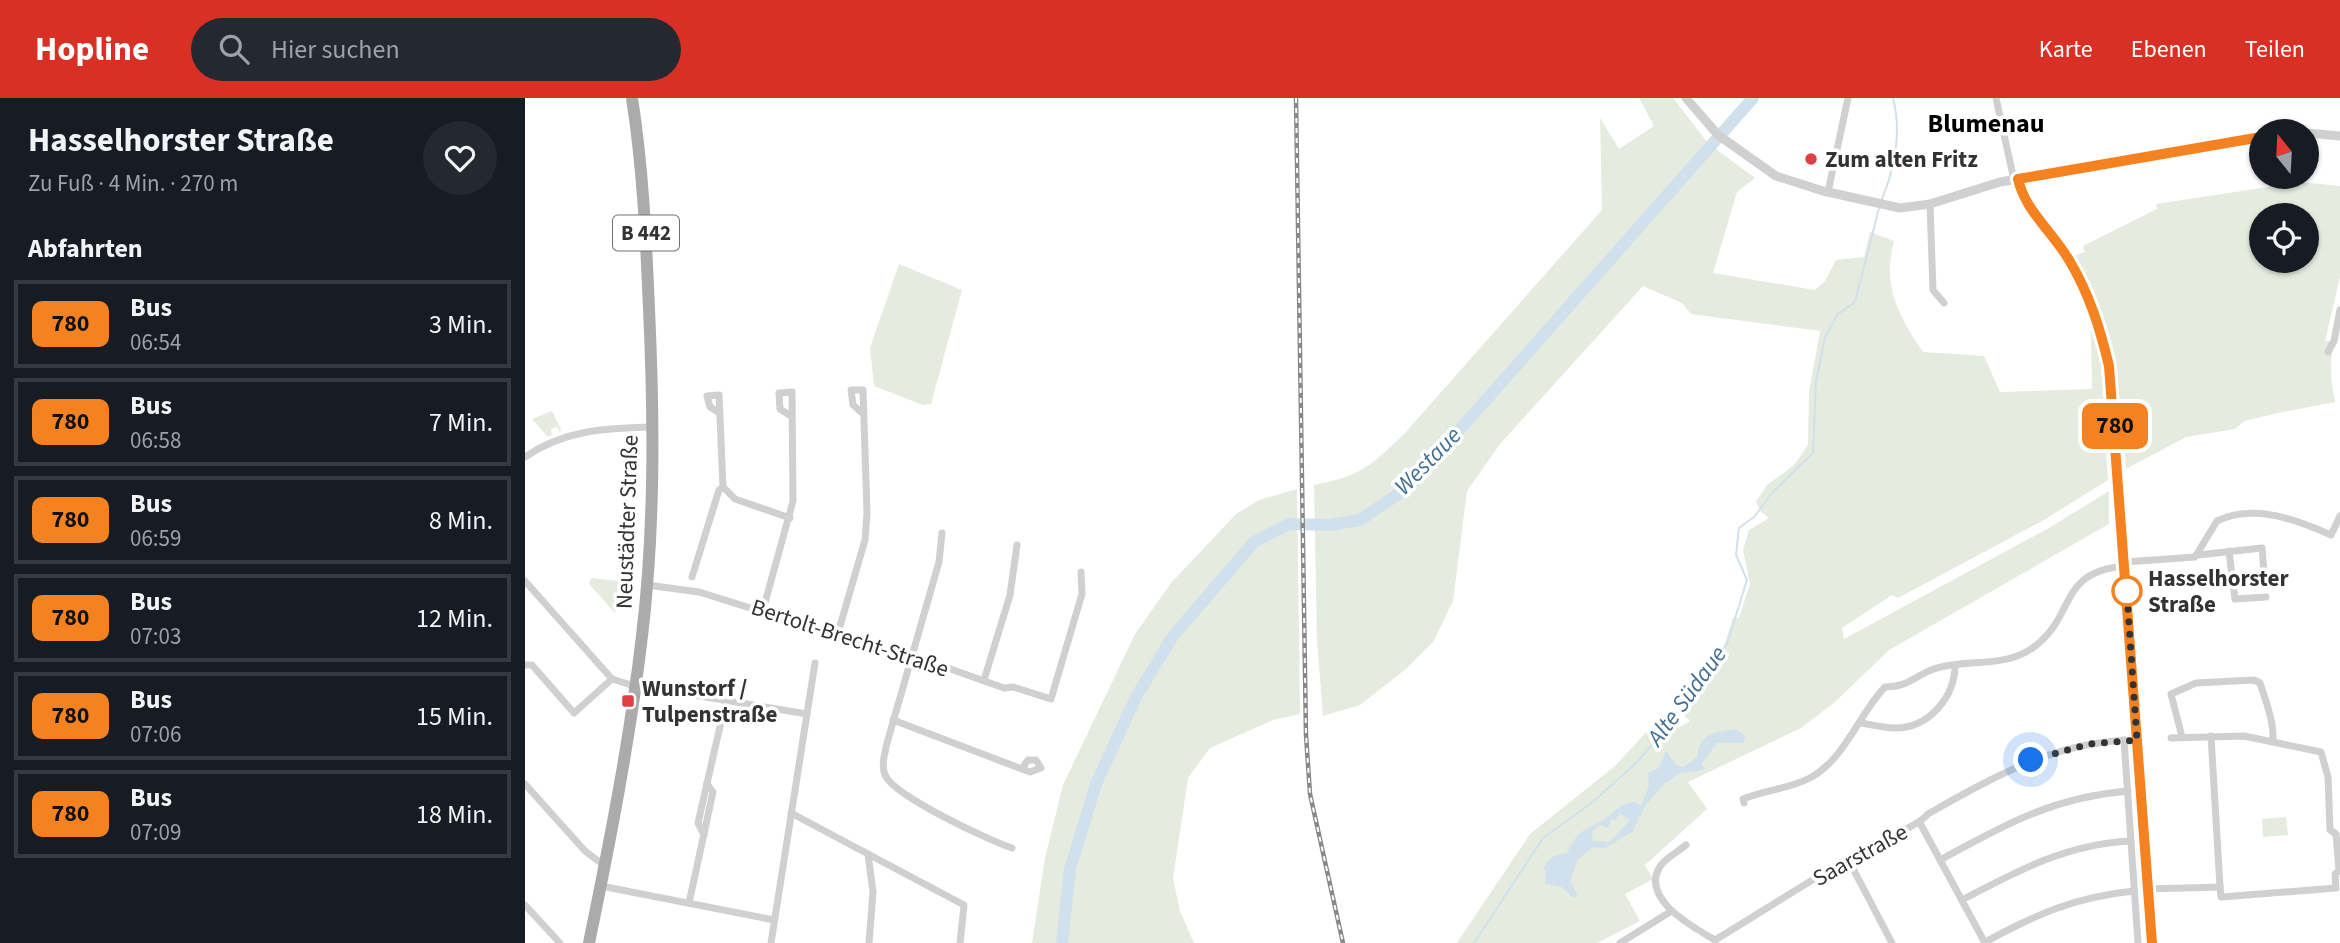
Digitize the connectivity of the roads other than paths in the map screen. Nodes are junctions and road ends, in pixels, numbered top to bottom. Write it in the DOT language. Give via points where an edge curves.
graph roads {
  1 [pos="632,98"];
  2 [pos="1686,98"];
  3 [pos="1848,98"];
  4 [pos="1996,98"];
  5 [pos="2319,134"];
  6 [pos="2340,136"];
  7 [pos="2249,139"];
  8 [pos="2016,179"];
  9 [pos="1828,192"];
  10 [pos="1930,204"];
  11 [pos="1944,303"];
  12 [pos="2340,310"];
  13 [pos="2328,352"];
  14 [pos="720,412"];
  15 [pos="862,413"];
  16 [pos="790,416"];
  17 [pos="652,427"];
  18 [pos="525,457"];
  19 [pos="723,486"];
  20 [pos="2340,516"];
  21 [pos="790,518"];
  22 [pos="942,533"];
  23 [pos="2332,535"];
  24 [pos="2340,538"];
  25 [pos="1017,545"];
  26 [pos="2229,551"];
  27 [pos="2198,555"];
  28 [pos="2125,564"];
  29 [pos="1081,572"];
  30 [pos="692,578"];
  31 [pos="525,581"];
  32 [pos="2265,584"];
  33 [pos="647,585"];
  34 [pos="2266,597"];
  35 [pos="763,610"];
  36 [pos="838,633"];
  37 [pos="911,655"];
  38 [pos="815,663"];
  39 [pos="525,665"];
  40 [pos="1955,665"];
  41 [pos="612,679"];
  42 [pos="984,680"];
  43 [pos="636,685"];
  44 [pos="726,700"];
  45 [pos="807,714"];
  46 [pos="893,720"];
  47 [pos="1861,723"];
  48 [pos="2211,736"];
  49 [pos="2182,737"];
  50 [pos="2171,738"];
  51 [pos="2124,740"];
  52 [pos="2137,740"];
  53 [pos="2273,741"];
  54 [pos="1023,767"];
  55 [pos="525,784"];
  56 [pos="2127,791"];
  57 [pos="1744,803"];
  58 [pos="791,813"];
  59 [pos="1920,823"];
  60 [pos="2130,841"];
  61 [pos="1686,845"];
  62 [pos="1012,848"];
  63 [pos="868,854"];
  64 [pos="1848,859"];
  65 [pos="1940,860"];
  66 [pos="605,866"];
  67 [pos="2339,871"];
  68 [pos="601,886"];
  69 [pos="2220,887"];
  70 [pos="2148,889"];
  71 [pos="2134,891"];
  72 [pos="1962,900"];
  73 [pos="689,903"];
  74 [pos="525,905"];
  75 [pos="1670,912"];
  76 [pos="774,920"];
  77 [pos="1715,942"];
  78 [pos="560,943"];
  79 [pos="589,943"];
  80 [pos="771,943"];
  81 [pos="869,943"];
  82 [pos="960,943"];
  83 [pos="1620,943"];
  84 [pos="1892,943"];
  85 [pos="1985,943"];
  86 [pos="2138,943"];
  87 [pos="2151,943"];
  1 -- 17 [label="main road, Neustädter Straße / B 442" via="645,218"];
  2 -- 9 [label="street" via="1736,150 1776,176"];
  3 -- 9 [label="street"];
  4 -- 8 [label="street"];
  5 -- 6 [label="street"];
  7 -- 8 [label="street"];
  8 -- 10 [label="street"];
  8 -- 28 [label="street" via="2025,202 2069,259 2099,325 2113,396"];
  9 -- 10 [label="street" via="1893,206"];
  10 -- 11 [label="street" via="1933,290"];
  12 -- 13 [label="street"];
  14 -- 19 [label="street"];
  15 -- 36 [label="street" via="865,540"];
  16 -- 21 [label="street" via="795,482"];
  17 -- 18 [label="street" via="594,429 568,435"];
  17 -- 33 [label="main road, Neustädter Straße / B 442"];
  19 -- 21 [label="street" via="735,499"];
  19 -- 30 [label="street"];
  20 -- 23 [label="street"];
  21 -- 35 [label="street"];
  22 -- 37 [label="street" via="939,562"];
  23 -- 24 [label="street"];
  23 -- 27 [label="street" via="2291,517 2253,514 2217,521"];
  25 -- 42 [label="street" via="1008,604"];
  26 -- 27 [label="street"];
  26 -- 32 [label="street" via="2262,548"];
  26 -- 34 [label="street" via="2235,599"];
  27 -- 28 [label="street"];
  28 -- 40 [label="street" via="2083,578 2044,638 2026,652 2003,661"];
  28 -- 52 [label="street"];
  29 -- 42 [label="street, Bertolt-Brecht-Straße" via="1082,594 1051,699"];
  31 -- 41 [label="street"];
  33 -- 35 [label="street, Bertolt-Brecht-Straße" via="699,592"];
  33 -- 43 [label="main road, Neustädter Straße / B 442"];
  35 -- 36 [label="street, Bertolt-Brecht-Straße"];
  36 -- 37 [label="street, Bertolt-Brecht-Straße"];
  37 -- 42 [label="street, Bertolt-Brecht-Straße"];
  37 -- 46 [label="street"];
  38 -- 45 [label="street"];
  39 -- 41 [label="street" via="532,666 574,713"];
  40 -- 47 [label="street" via="1932,669 1902,687 1885,687"];
  40 -- 47 [label="street" via="1948,695 1925,719 1896,728"];
  41 -- 43 [label="street"];
  43 -- 44 [label="street"];
  43 -- 66 [label="main road, Neustädter Straße / B 442"];
  44 -- 45 [label="street"];
  44 -- 73 [label="street" via="698,823 704,835"];
  45 -- 58 [label="street"];
  46 -- 54 [label="street"];
  46 -- 62 [label="street" via="883,760 885,775 895,787 991,841"];
  47 -- 57 [label="street" via="1812,777 1761,791 1743,799"];
  48 -- 49 [label="street"];
  48 -- 53 [label="street"];
  48 -- 69 [label="street"];
  49 -- 50 [label="street"];
  49 -- 53 [label="street" via="2171,694 2196,683 2254,680 2260,683 2274,727"];
  51 -- 52 [label="street, Saarstraße"];
  51 -- 56 [label="street"];
  51 -- 59 [label="street, Saarstraße" via="2073,747 2017,765 1928,814"];
  52 -- 70 [label="street"];
  53 -- 67 [label="street" via="2321,752"];
  55 -- 66 [label="street" via="585,851"];
  56 -- 60 [label="street"];
  56 -- 65 [label="street" via="2077,798 2029,813"];
  58 -- 63 [label="street"];
  58 -- 76 [label="street"];
  59 -- 64 [label="street, Saarstraße"];
  59 -- 65 [label="street"];
  60 -- 71 [label="street"];
  60 -- 72 [label="street" via="2067,850"];
  61 -- 75 [label="street" via="1662,864 1657,875 1657,887"];
  63 -- 81 [label="street" via="873,892"];
  63 -- 82 [label="street" via="964,905"];
  64 -- 77 [label="street, Saarstraße"];
  64 -- 84 [label="street"];
  65 -- 72 [label="street"];
  66 -- 68 [label="main road, Neustädter Straße / B 442"];
  67 -- 69 [label="street" via="2336,888 2221,897"];
  68 -- 73 [label="street"];
  68 -- 79 [label="main road, Neustädter Straße / B 442"];
  69 -- 70 [label="street"];
  70 -- 87 [label="street"];
  71 -- 85 [label="street" via="2072,901"];
  71 -- 86 [label="street"];
  72 -- 85 [label="street"];
  73 -- 76 [label="street"];
  74 -- 78 [label="street"];
  75 -- 77 [label="street, Saarstraße"];
  75 -- 83 [label="street"];
  76 -- 80 [label="street"];
}
